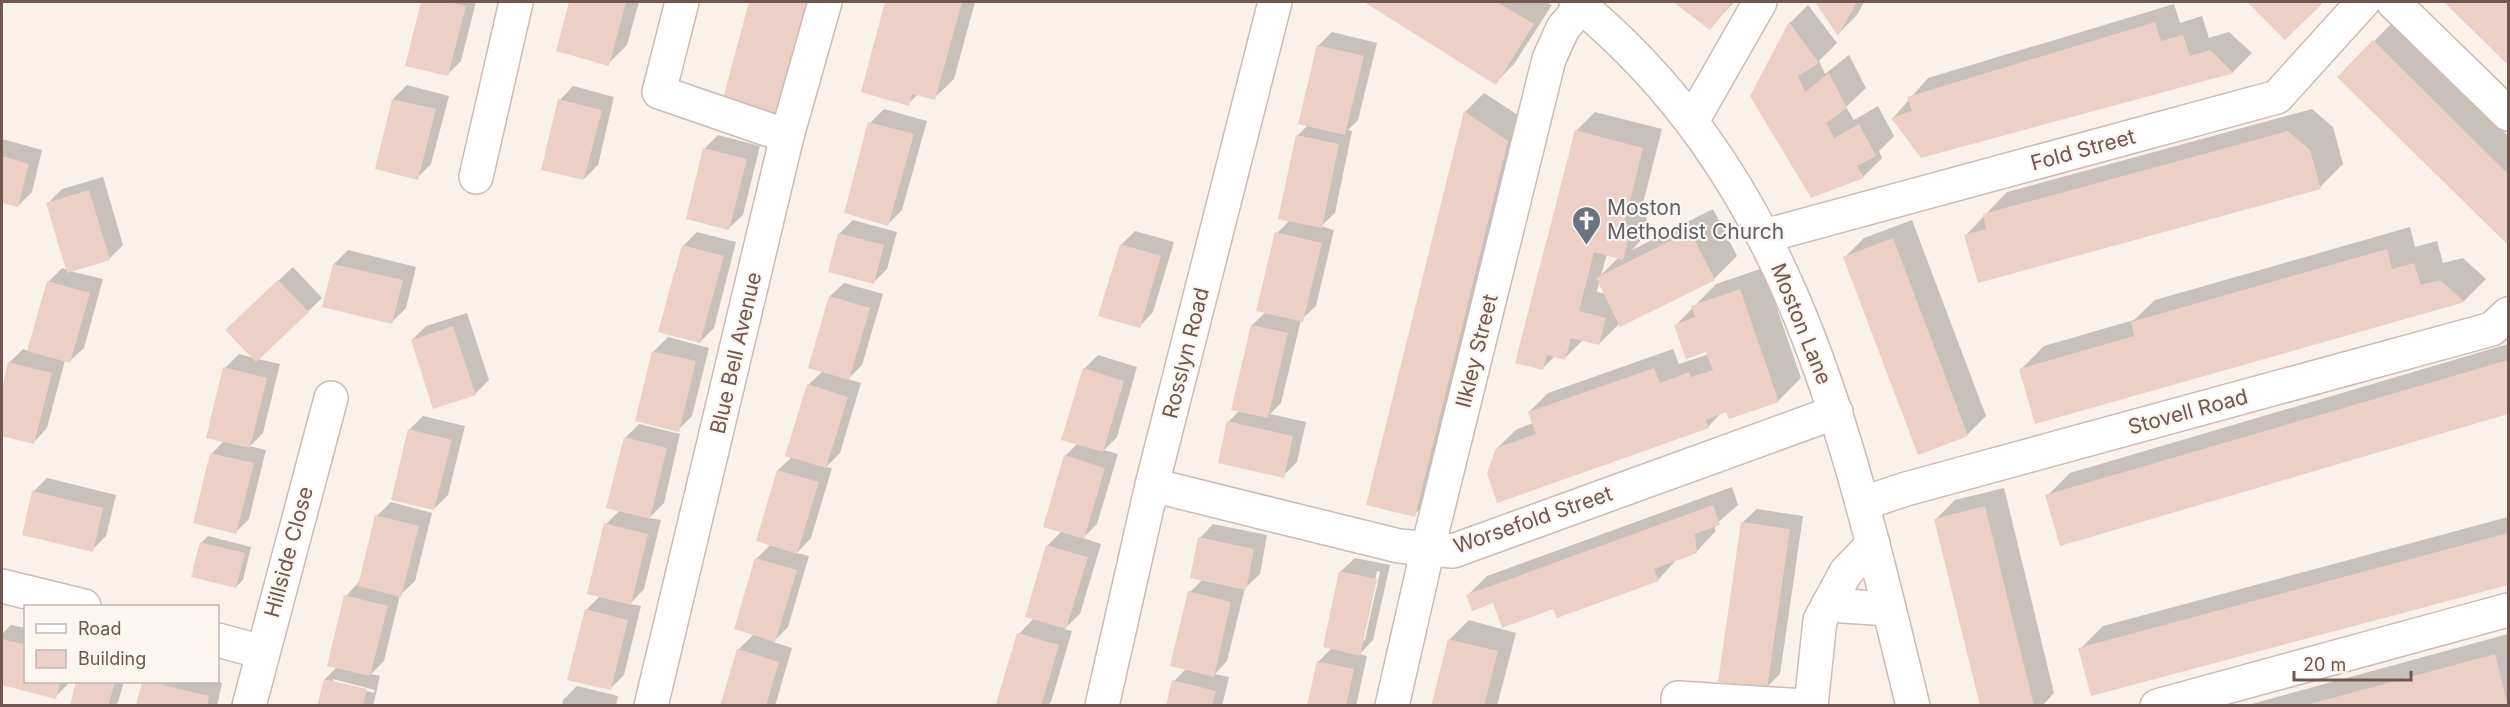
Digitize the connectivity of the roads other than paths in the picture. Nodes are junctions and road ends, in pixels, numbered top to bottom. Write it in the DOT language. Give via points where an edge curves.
graph roads {
  1 [pos="516,2"];
  2 [pos="682,2"];
  3 [pos="825,2"];
  4 [pos="1275,2"];
  5 [pos="1760,2"];
  6 [pos="2363,2"];
  7 [pos="2393,2"];
  8 [pos="1579,4"];
  9 [pos="2508,114"];
  10 [pos="1692,121"];
  11 [pos="788,136"];
  12 [pos="476,177"];
  13 [pos="1765,236"];
  14 [pos="2508,314"];
  15 [pos="331,398"];
  16 [pos="1836,412"];
  17 [pos="1152,485"];
  18 [pos="1864,503"];
  19 [pos="1873,544"];
  20 [pos="1428,548"];
  21 [pos="2,586"];
  22 [pos="80,605"];
  23 [pos="1828,605"];
  24 [pos="1889,609"];
  25 [pos="2508,610"];
  26 [pos="219,640"];
  27 [pos="262,652"];
  28 [pos="249,705"];
  29 [pos="651,705"];
  30 [pos="1102,705"];
  31 [pos="1392,705"];
  32 [pos="1678,705"];
  33 [pos="1804,705"];
  34 [pos="1811,705"];
  35 [pos="1913,705"];
  36 [pos="2157,705"];
  1 -- 12 [label="street"];
  2 -- 11 [label="street" via="659,92"];
  3 -- 11 [label="street, Blue Bell Avenue"];
  4 -- 17 [label="street, Rosslyn Road"];
  5 -- 10 [label="street"];
  6 -- 13 [label="street, Fold Street" via="2277,97"];
  7 -- 9 [label="street"];
  8 -- 10 [label="street, Moston Lane" via="1640,61"];
  8 -- 20 [label="street, Ilkley Street" via="1549,59"];
  10 -- 13 [label="street, Moston Lane"];
  11 -- 29 [label="street, Blue Bell Avenue"];
  13 -- 16 [label="street, Moston Lane"];
  14 -- 18 [label="street, Stovell Road" via="2492,330"];
  15 -- 27 [label="street, Hillside Close"];
  16 -- 18 [label="street, Moston Lane"];
  16 -- 20 [label="street, Worsefold Street" via="1454,551"];
  17 -- 20 [label="street, Worsefold Street" via="1399,546"];
  17 -- 30 [label="street, Rosslyn Road"];
  18 -- 19 [label="street, Moston Lane"];
  19 -- 23 [label="street" via="1846,572"];
  19 -- 24 [label="street, Moston Lane"];
  20 -- 31 [label="street, Ilkley Street"];
  21 -- 22 [label="street"];
  23 -- 24 [label="street"];
  23 -- 34 [label="street" via="1820,620"];
  24 -- 35 [label="street, Moston Lane"];
  25 -- 36 [label="street"];
  26 -- 27 [label="street"];
  27 -- 28 [label="street, Hillside Close"];
  32 -- 33 [label="street" via="1678,698"];
}
